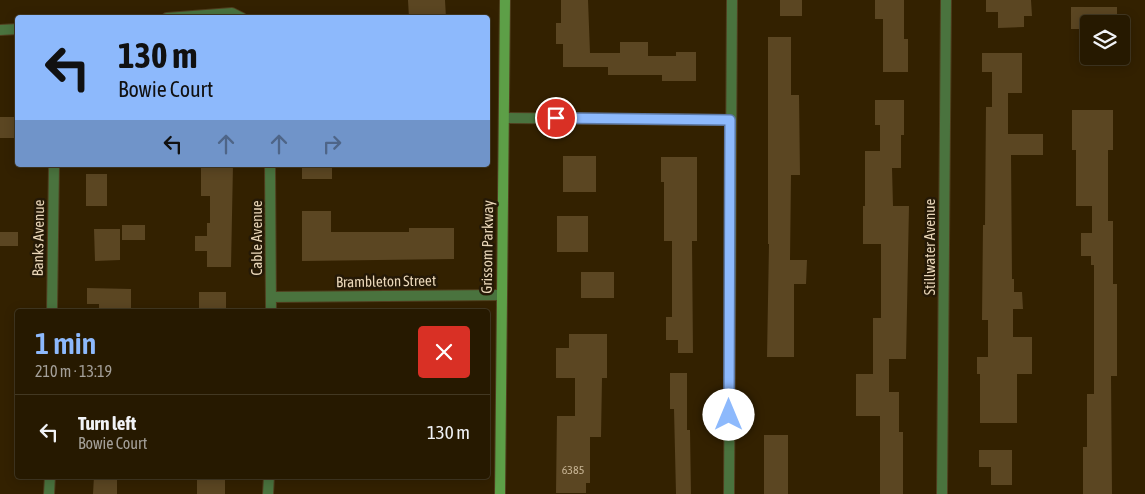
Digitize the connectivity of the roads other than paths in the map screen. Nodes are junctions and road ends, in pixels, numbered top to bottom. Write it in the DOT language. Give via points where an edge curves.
graph roads {
  1 [pos="505,0"];
  2 [pos="732,0"];
  3 [pos="946,0"];
  4 [pos="206,15"];
  5 [pos="236,15"];
  6 [pos="15,29"];
  7 [pos="0,30"];
  8 [pos="504,118"];
  9 [pos="730,120"];
  10 [pos="54,167"];
  11 [pos="270,167"];
  12 [pos="501,295"];
  13 [pos="271,297"];
  14 [pos="52,309"];
  15 [pos="271,309"];
  16 [pos="50,479"];
  17 [pos="269,479"];
  18 [pos="49,494"];
  19 [pos="268,494"];
  20 [pos="500,494"];
  21 [pos="728,494"];
  22 [pos="942,494"];
  1 -- 8 [label="main road, Grissom Parkway"];
  2 -- 9 [label="street"];
  3 -- 22 [label="street, Stillwater Avenue"];
  4 -- 5 [label="street"];
  6 -- 7 [label="street"];
  8 -- 9 [label="street"];
  8 -- 12 [label="main road, Grissom Parkway"];
  9 -- 21 [label="street"];
  10 -- 14 [label="street, Banks Avenue"];
  11 -- 13 [label="street, Cable Avenue"];
  12 -- 13 [label="street, Brambleton Street"];
  12 -- 20 [label="main road, Grissom Parkway"];
  13 -- 15 [label="street, Cable Avenue"];
  16 -- 18 [label="street"];
  17 -- 19 [label="street"];
}
